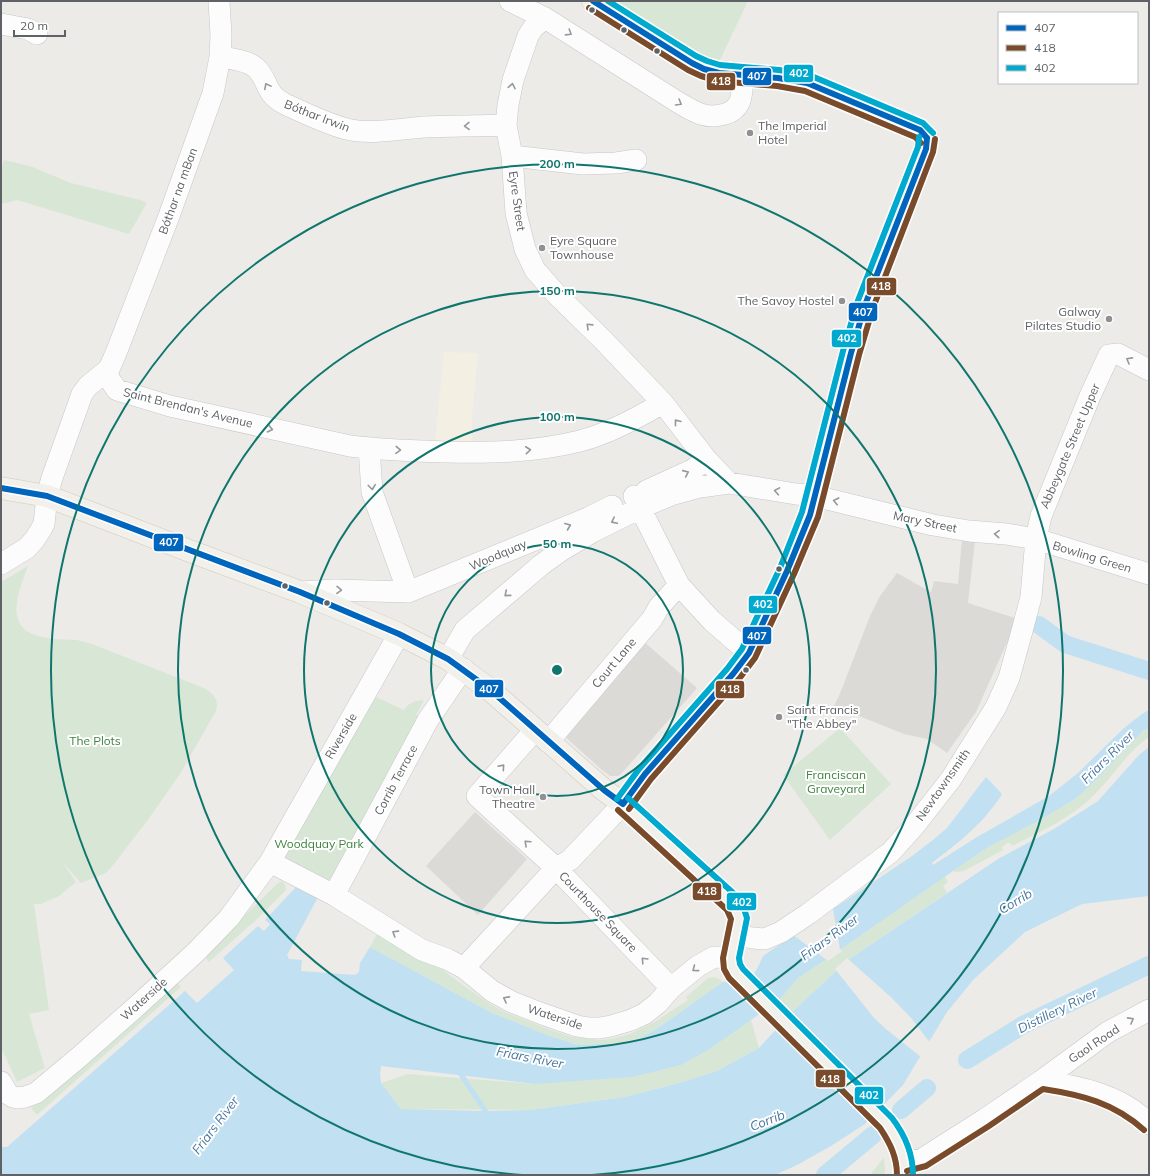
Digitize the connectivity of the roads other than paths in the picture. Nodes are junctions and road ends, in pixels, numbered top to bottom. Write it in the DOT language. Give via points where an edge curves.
graph roads {
  1 [pos="219,1"];
  2 [pos="510,1"];
  3 [pos="593,1"];
  4 [pos="545,18"];
  5 [pos="1,24"];
  6 [pos="37,34"];
  7 [pos="220,57"];
  8 [pos="743,76"];
  9 [pos="506,125"];
  10 [pos="512,156"];
  11 [pos="636,160"];
  12 [pos="1149,370"];
  13 [pos="105,373"];
  14 [pos="662,403"];
  15 [pos="369,448"];
  16 [pos="706,459"];
  17 [pos="730,483"];
  18 [pos="1,488"];
  19 [pos="48,496"];
  20 [pos="815,496"];
  21 [pos="637,502"];
  22 [pos="1036,539"];
  23 [pos="1,564"];
  24 [pos="1149,574"];
  25 [pos="679,585"];
  26 [pos="300,592"];
  27 [pos="408,592"];
  28 [pos="399,634"];
  29 [pos="749,653"];
  30 [pos="456,664"];
  31 [pos="542,736"];
  32 [pos="623,804"];
  33 [pos="283,839"];
  34 [pos="270,862"];
  35 [pos="556,868"];
  36 [pos="334,895"];
  37 [pos="735,935"];
  38 [pos="733,966"];
  39 [pos="464,968"];
  40 [pos="671,988"];
  41 [pos="1149,1010"];
  42 [pos="1041,1081"];
  43 [pos="7,1090"];
  44 [pos="1149,1124"];
  45 [pos="905,1169"];
  1 -- 7 [label="street, Bóthar na mBan"];
  2 -- 4 [label="street"];
  3 -- 8 [label="main road" via="692,63 704,69"];
  4 -- 8 [label="street, one-way" via="676,101 706,116 727,114 736,110 740,102"];
  9 -- 4 [label="street, Eyre Street, one-way" via="512,86 528,36"];
  5 -- 6 [label="street" via="28,29"];
  9 -- 7 [label="street, Bóthar Irwin, one-way" via="440,126 364,132 350,130 283,103 268,90 260,73 254,67 245,62"];
  7 -- 13 [label="street, Bóthar na mBan" via="213,93 174,201 116,353"];
  8 -- 20 [label="main road" via="807,83 920,130 927,138 926,149 865,305"];
  9 -- 10 [label="street, Eyre Street"];
  10 -- 11 [label="street" via="582,164"];
  14 -- 10 [label="street, Eyre Street, one-way" via="535,270 525,249 516,213"];
  12 -- 22 [label="street, Abbeygate Street Upper, one-way" via="1118,354 1109,355 1041,516"];
  13 -- 15 [label="street, Saint Brendan's Avenue, one-way" via="117,390 170,406"];
  13 -- 19 [label="street" via="82,394"];
  15 -- 14 [label="street, Saint Brendan's Avenue, one-way" via="481,453 530,451 601,434 633,421"];
  16 -- 14 [label="street, Eyre Street, one-way"];
  15 -- 27 [label="street, one-way" via="372,492"];
  16 -- 17 [label="street, Eyre Street"];
  21 -- 16 [label="street, Woodquay, one-way" via="694,469"];
  20 -- 17 [label="street, Mary Street, one-way"];
  17 -- 21 [label="street, Woodquay" via="700,487"];
  18 -- 19 [label="main road"];
  19 -- 23 [label="street" via="44,524 38,535 26,548"];
  19 -- 26 [label="main road"];
  22 -- 20 [label="street, Mary Street, one-way" via="969,532 933,525"];
  20 -- 29 [label="main road" via="787,571"];
  21 -- 25 [label="street"];
  27 -- 21 [label="street, Woodquay, one-way" via="588,518"];
  21 -- 30 [label="street, Woodquay, one-way" via="541,565 465,630"];
  22 -- 24 [label="street, Bowling Green"];
  22 -- 37 [label="street, Newtownsmith" via="1031,596 1009,678 996,707 951,779 891,852 808,914 765,939"];
  25 -- 29 [label="street" via="712,621"];
  25 -- 31 [label="street, Court Lane" via="652,619"];
  26 -- 27 [label="street, Woodquay, one-way"];
  26 -- 28 [label="main road"];
  28 -- 30 [label="main road"];
  28 -- 33 [label="street, Riverside"];
  29 -- 32 [label="main road" via="645,774"];
  30 -- 31 [label="main road" via="488,688"];
  30 -- 36 [label="street, Corrib Terrace" via="456,679 428,720"];
  31 -- 32 [label="main road"];
  35 -- 31 [label="street, Court Lane, one-way" via="477,796"];
  32 -- 35 [label="street, Courthouse Square" via="570,860"];
  32 -- 37 [label="main road" via="734,906 739,918"];
  33 -- 34 [label="street, Waterside"];
  34 -- 36 [label="street, Waterside"];
  34 -- 43 [label="street, Waterside" via="229,918 195,953 78,1058 36,1093 18,1098"];
  35 -- 39 [label="street"];
  40 -- 35 [label="street, Courthouse Square, one-way"];
  39 -- 36 [label="street, Waterside, one-way" via="422,950"];
  37 -- 38 [label="main road"];
  38 -- 40 [label="street, Waterside, one-way" via="714,957 698,966"];
  38 -- 45 [label="main road" via="886,1123 902,1151"];
  40 -- 39 [label="street, Waterside, one-way" via="658,1004 644,1014 611,1026 589,1028 512,1002 492,992"];
  42 -- 41 [label="street, Gaol Road, one-way" via="1108,1032"];
  42 -- 44 [label="street" via="1074,1087 1110,1098 1132,1109"];
  42 -- 45 [label="street, Gaol Road"];
}
